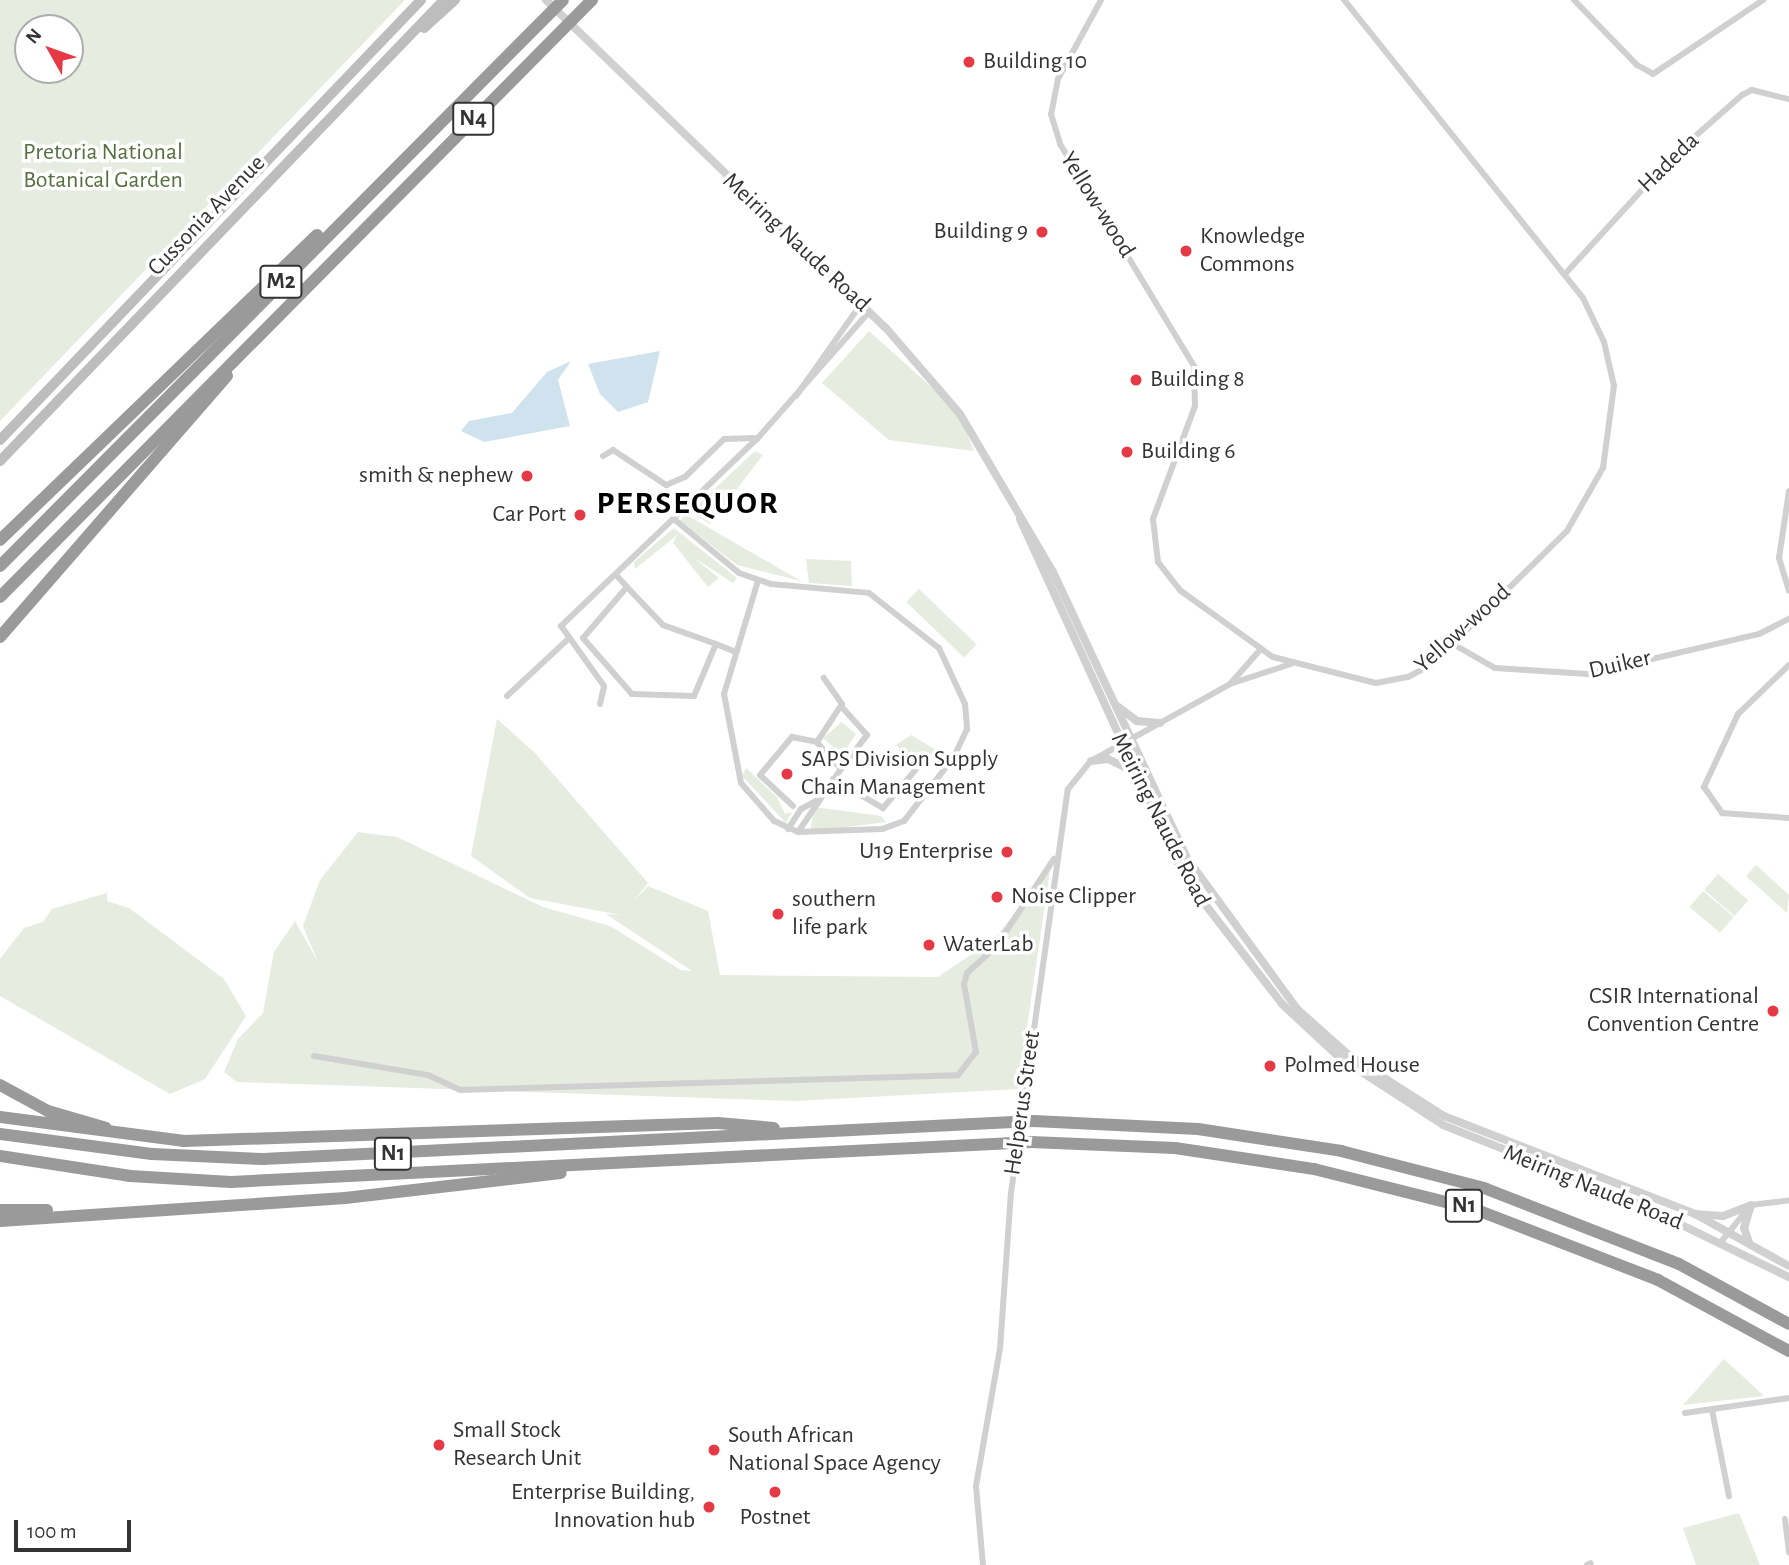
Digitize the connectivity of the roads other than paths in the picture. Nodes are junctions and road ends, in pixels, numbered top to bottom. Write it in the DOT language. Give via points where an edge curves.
graph roads {
  1 [pos="421,0"];
  2 [pos="444,0"];
  3 [pos="455,0"];
  4 [pos="546,0"];
  5 [pos="558,0"];
  6 [pos="563,0"];
  7 [pos="592,0"];
  8 [pos="1101,0"];
  9 [pos="1344,0"];
  10 [pos="1574,0"];
  11 [pos="1763,0"];
  12 [pos="413,32"];
  13 [pos="1789,99"];
  14 [pos="354,238"];
  15 [pos="1565,274"];
  16 [pos="861,304"];
  17 [pos="869,312"];
  18 [pos="796,398"];
  19 [pos="754,438"];
  20 [pos="0,440"];
  21 [pos="603,456"];
  22 [pos="0,461"];
  23 [pos="1789,491"];
  24 [pos="1017,510"];
  25 [pos="26,514"];
  26 [pos="675,520"];
  27 [pos="0,534"];
  28 [pos="0,540"];
  29 [pos="0,566"];
  30 [pos="616,575"];
  31 [pos="758,581"];
  32 [pos="627,587"];
  33 [pos="1789,590"];
  34 [pos="0,597"];
  35 [pos="1789,619"];
  36 [pos="0,638"];
  37 [pos="567,640"];
  38 [pos="1454,643"];
  39 [pos="716,645"];
  40 [pos="1261,649"];
  41 [pos="736,652"];
  42 [pos="1291,664"];
  43 [pos="1789,665"];
  44 [pos="824,678"];
  45 [pos="1230,684"];
  46 [pos="507,696"];
  47 [pos="1112,701"];
  48 [pos="600,704"];
  49 [pos="842,707"];
  50 [pos="1160,723"];
  51 [pos="1130,741"];
  52 [pos="817,742"];
  53 [pos="1121,746"];
  54 [pos="1091,761"];
  55 [pos="917,768"];
  56 [pos="841,769"];
  57 [pos="1131,770"];
  58 [pos="833,779"];
  59 [pos="816,801"];
  60 [pos="793,806"];
  61 [pos="1789,818"];
  62 [pos="788,829"];
  63 [pos="798,832"];
  64 [pos="1055,858"];
  65 [pos="314,1056"];
  66 [pos="0,1085"];
  67 [pos="0,1117"];
  68 [pos="788,1132"];
  69 [pos="0,1134"];
  70 [pos="193,1141"];
  71 [pos="777,1154"];
  72 [pos="0,1156"];
  73 [pos="1789,1200"];
  74 [pos="1751,1205"];
  75 [pos="0,1210"];
  76 [pos="163,1210"];
  77 [pos="1695,1214"];
  78 [pos="0,1221"];
  79 [pos="1727,1233"];
  80 [pos="1721,1242"];
  81 [pos="1750,1245"];
  82 [pos="1789,1266"];
  83 [pos="1789,1277"];
  84 [pos="1789,1324"];
  85 [pos="1789,1350"];
  86 [pos="1789,1398"];
  87 [pos="1712,1410"];
  88 [pos="1685,1413"];
  89 [pos="1729,1496"];
  90 [pos="1785,1519"];
  91 [pos="1789,1552"];
  92 [pos="983,1565"];
  1 -- 20 [label="main road, Cussonia Avenue"];
  2 -- 12 [label="main road, Cussonia Avenue"];
  3 -- 12 [label="main road"];
  4 -- 16 [label="street, Meiring Naude Road"];
  5 -- 25 [label="highway"];
  6 -- 29 [label="highway, M2"];
  7 -- 14 [label="highway, N4"];
  8 -- 40 [label="street, Yellow-wood" via="1058,79 1051,114 1060,144 1194,366 1195,402 1153,519 1155,554 1172,584"];
  9 -- 15 [label="street, Yellow-wood"];
  10 -- 11 [label="street" via="1643,71 1667,70"];
  12 -- 22 [label="main road, Cussonia Avenue"];
  13 -- 15 [label="street, Hadeda" via="1744,93 1675,154"];
  14 -- 34 [label="highway, M2"];
  14 -- 36 [label="highway"];
  15 -- 38 [label="street, Yellow-wood" via="1595,319 1611,367 1614,402 1606,456 1567,531"];
  16 -- 17 [label="street, Meiring Naude Road"];
  16 -- 18 [label="street"];
  17 -- 18 [label="street"];
  17 -- 24 [label="street, Meiring Naude Road" via="960,414"];
  18 -- 26 [label="street"];
  19 -- 21 [label="street" via="724,439 685,477 666,485 613,450"];
  23 -- 33 [label="street" via="1779,558"];
  24 -- 47 [label="street, Meiring Naude Road"];
  24 -- 53 [label="street, Meiring Naude Road"];
  25 -- 27 [label="highway"];
  25 -- 28 [label="highway"];
  26 -- 30 [label="street"];
  26 -- 31 [label="street" via="732,568"];
  30 -- 32 [label="street"];
  30 -- 37 [label="street" via="565,621 560,631"];
  31 -- 41 [label="street"];
  31 -- 63 [label="street" via="869,593 939,648 965,704 966,736 915,811 899,824"];
  32 -- 39 [label="street" via="663,625"];
  32 -- 39 [label="street" via="581,634 632,694 694,696"];
  35 -- 38 [label="street, Duiker" via="1759,634 1588,674 1496,668"];
  37 -- 46 [label="street"];
  37 -- 48 [label="street" via="604,686"];
  38 -- 42 [label="street, Yellow-wood" via="1418,673 1387,682"];
  39 -- 41 [label="street"];
  40 -- 42 [label="street, Yellow-wood"];
  40 -- 45 [label="street"];
  41 -- 62 [label="street" via="724,694 734,766 744,788"];
  42 -- 45 [label="street"];
  43 -- 61 [label="street" via="1738,714 1704,787 1722,813"];
  44 -- 49 [label="street" via="839,693"];
  45 -- 50 [label="street"];
  47 -- 50 [label="street" via="1134,720"];
  47 -- 51 [label="street, Meiring Naude Road"];
  49 -- 52 [label="street"];
  49 -- 56 [label="street" via="867,735"];
  50 -- 51 [label="street"];
  51 -- 53 [label="street"];
  51 -- 77 [label="street, Meiring Naude Road" via="1219,910 1281,992 1333,1042 1462,1125"];
  52 -- 56 [label="street"];
  52 -- 60 [label="street" via="792,737 760,775"];
  53 -- 54 [label="street"];
  53 -- 57 [label="street, Meiring Naude Road"];
  54 -- 57 [label="street" via="1108,759"];
  54 -- 64 [label="street, Helperus Street" via="1068,789"];
  55 -- 58 [label="street" via="883,808"];
  56 -- 58 [label="street"];
  57 -- 80 [label="street, Meiring Naude Road" via="1209,916 1282,1004 1340,1058 1405,1104 1478,1141"];
  58 -- 59 [label="street"];
  59 -- 62 [label="street" via="801,809"];
  59 -- 63 [label="street"];
  62 -- 63 [label="street"];
  64 -- 65 [label="street" via="964,984 976,1052 958,1075 469,1090 428,1075"];
  64 -- 92 [label="street, Helperus Street" via="1011,1193 1000,1349 976,1486"];
  66 -- 70 [label="highway" via="81,1122"];
  67 -- 70 [label="highway"];
  68 -- 69 [label="highway, N1" via="263,1159 152,1154"];
  68 -- 70 [label="highway" via="718,1123"];
  68 -- 84 [label="highway, N1" via="1086,1121 1296,1142 1443,1177 1560,1214 1679,1264"];
  71 -- 72 [label="highway, N1" via="231,1182 130,1176"];
  71 -- 76 [label="highway" via="743,1163"];
  71 -- 85 [label="highway, N1" via="1072,1142 1175,1148 1314,1169 1423,1194 1577,1245"];
  73 -- 74 [label="street"];
  74 -- 77 [label="street" via="1723,1216"];
  74 -- 79 [label="street"];
  74 -- 81 [label="street" via="1744,1228"];
  75 -- 76 [label="highway"];
  76 -- 78 [label="highway"];
  77 -- 79 [label="street, Meiring Naude Road"];
  79 -- 80 [label="street"];
  79 -- 81 [label="street, Meiring Naude Road"];
  80 -- 83 [label="street, Meiring Naude Road"];
  81 -- 82 [label="street, Meiring Naude Road"];
  86 -- 87 [label="street"];
  87 -- 88 [label="street"];
  87 -- 89 [label="street"];
  90 -- 91 [label="street"];
}
